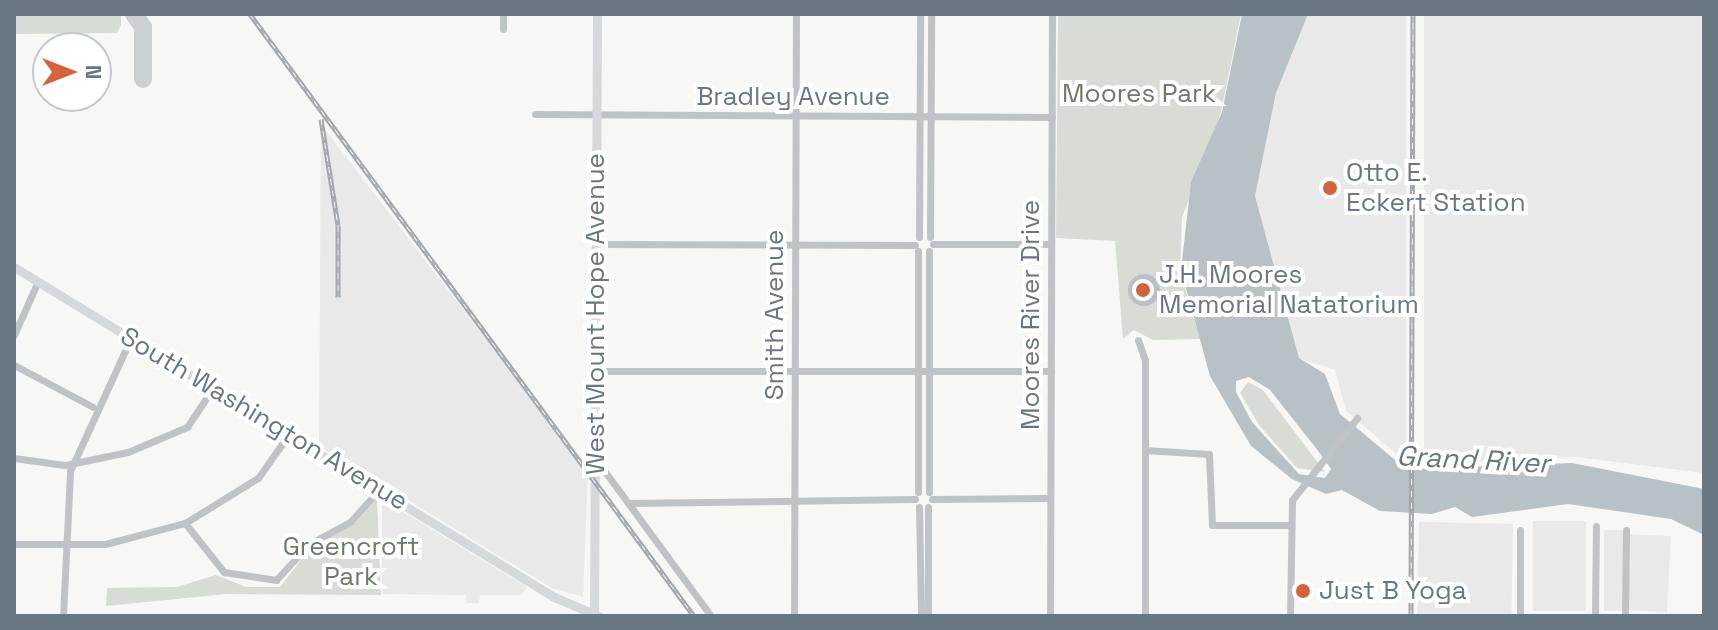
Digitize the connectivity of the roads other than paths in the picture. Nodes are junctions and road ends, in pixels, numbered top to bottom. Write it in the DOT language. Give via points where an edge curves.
graph roads {
  1 [pos="503,14"];
  2 [pos="597,14"];
  3 [pos="796,14"];
  4 [pos="920,14"];
  5 [pos="931,14"];
  6 [pos="1052,14"];
  7 [pos="503,29"];
  8 [pos="535,114"];
  9 [pos="596,117"];
  10 [pos="795,117"];
  11 [pos="920,117"];
  12 [pos="931,117"];
  13 [pos="1052,117"];
  14 [pos="596,244"];
  15 [pos="795,244"];
  16 [pos="918,244"];
  17 [pos="931,244"];
  18 [pos="1051,244"];
  19 [pos="14,267"];
  20 [pos="38,281"];
  21 [pos="14,335"];
  22 [pos="131,338"];
  23 [pos="1138,340"];
  24 [pos="14,365"];
  25 [pos="595,371"];
  26 [pos="929,371"];
  27 [pos="1051,371"];
  28 [pos="794,372"];
  29 [pos="918,372"];
  30 [pos="213,388"];
  31 [pos="93,407"];
  32 [pos="1357,418"];
  33 [pos="289,434"];
  34 [pos="1145,450"];
  35 [pos="14,458"];
  36 [pos="595,458"];
  37 [pos="72,464"];
  38 [pos="379,490"];
  39 [pos="1050,498"];
  40 [pos="794,499"];
  41 [pos="923,499"];
  42 [pos="630,503"];
  43 [pos="185,523"];
  44 [pos="1290,525"];
  45 [pos="1596,526"];
  46 [pos="1520,530"];
  47 [pos="1626,530"];
  48 [pos="14,544"];
  49 [pos="64,546"];
  50 [pos="63,616"];
  51 [pos="596,616"];
  52 [pos="711,616"];
  53 [pos="794,616"];
  54 [pos="921,616"];
  55 [pos="928,616"];
  56 [pos="1050,616"];
  57 [pos="1145,616"];
  58 [pos="1290,616"];
  59 [pos="1520,616"];
  60 [pos="1595,616"];
  61 [pos="1625,616"];
  1 -- 7 [label="street"];
  2 -- 9 [label="street, West Mount Hope Avenue"];
  3 -- 10 [label="street, Smith Avenue"];
  4 -- 11 [label="street"];
  5 -- 12 [label="street"];
  6 -- 13 [label="street, Moores River Drive"];
  8 -- 9 [label="street, Bradley Avenue"];
  9 -- 10 [label="street, Bradley Avenue"];
  9 -- 14 [label="street, West Mount Hope Avenue"];
  10 -- 11 [label="street, Bradley Avenue"];
  10 -- 15 [label="street, Smith Avenue"];
  11 -- 12 [label="street, Bradley Avenue"];
  11 -- 16 [label="street"];
  12 -- 13 [label="street, Bradley Avenue"];
  12 -- 17 [label="street"];
  13 -- 18 [label="street, Moores River Drive"];
  14 -- 15 [label="street"];
  14 -- 25 [label="street, West Mount Hope Avenue"];
  15 -- 16 [label="street"];
  15 -- 28 [label="street, Smith Avenue"];
  16 -- 17 [label="street"];
  16 -- 17 [label="street"];
  16 -- 29 [label="street"];
  17 -- 18 [label="street"];
  17 -- 26 [label="street"];
  18 -- 27 [label="street, Moores River Drive"];
  19 -- 20 [label="street, South Washington Avenue"];
  20 -- 21 [label="street"];
  20 -- 22 [label="street, South Washington Avenue"];
  22 -- 30 [label="street, South Washington Avenue"];
  22 -- 31 [label="street"];
  23 -- 34 [label="street" via="1145,360"];
  24 -- 31 [label="street"];
  25 -- 28 [label="street"];
  25 -- 36 [label="street, West Mount Hope Avenue"];
  26 -- 27 [label="street"];
  26 -- 29 [label="street"];
  26 -- 41 [label="street"];
  27 -- 39 [label="street, Moores River Drive"];
  28 -- 29 [label="street"];
  28 -- 40 [label="street, Smith Avenue"];
  29 -- 41 [label="street"];
  30 -- 33 [label="street, South Washington Avenue"];
  30 -- 37 [label="street" via="175,434"];
  31 -- 37 [label="street"];
  32 -- 44 [label="street" via="1295,495"];
  33 -- 38 [label="street, South Washington Avenue"];
  33 -- 43 [label="street" via="258,478"];
  34 -- 44 [label="street" via="1209,454 1212,525"];
  34 -- 57 [label="street"];
  35 -- 37 [label="street"];
  36 -- 42 [label="street"];
  36 -- 51 [label="street, West Mount Hope Avenue"];
  37 -- 49 [label="street"];
  38 -- 43 [label="street" via="276,580 224,572"];
  38 -- 51 [label="street, South Washington Avenue"];
  39 -- 41 [label="street"];
  39 -- 56 [label="street, Moores River Drive"];
  40 -- 41 [label="street"];
  40 -- 42 [label="street"];
  40 -- 53 [label="street, Smith Avenue"];
  41 -- 54 [label="street"];
  41 -- 55 [label="street"];
  42 -- 52 [label="street"];
  43 -- 49 [label="street" via="134,539"];
  44 -- 58 [label="street"];
  45 -- 60 [label="street"];
  46 -- 59 [label="street"];
  47 -- 61 [label="street"];
  48 -- 49 [label="street"];
  49 -- 50 [label="street"];
}
